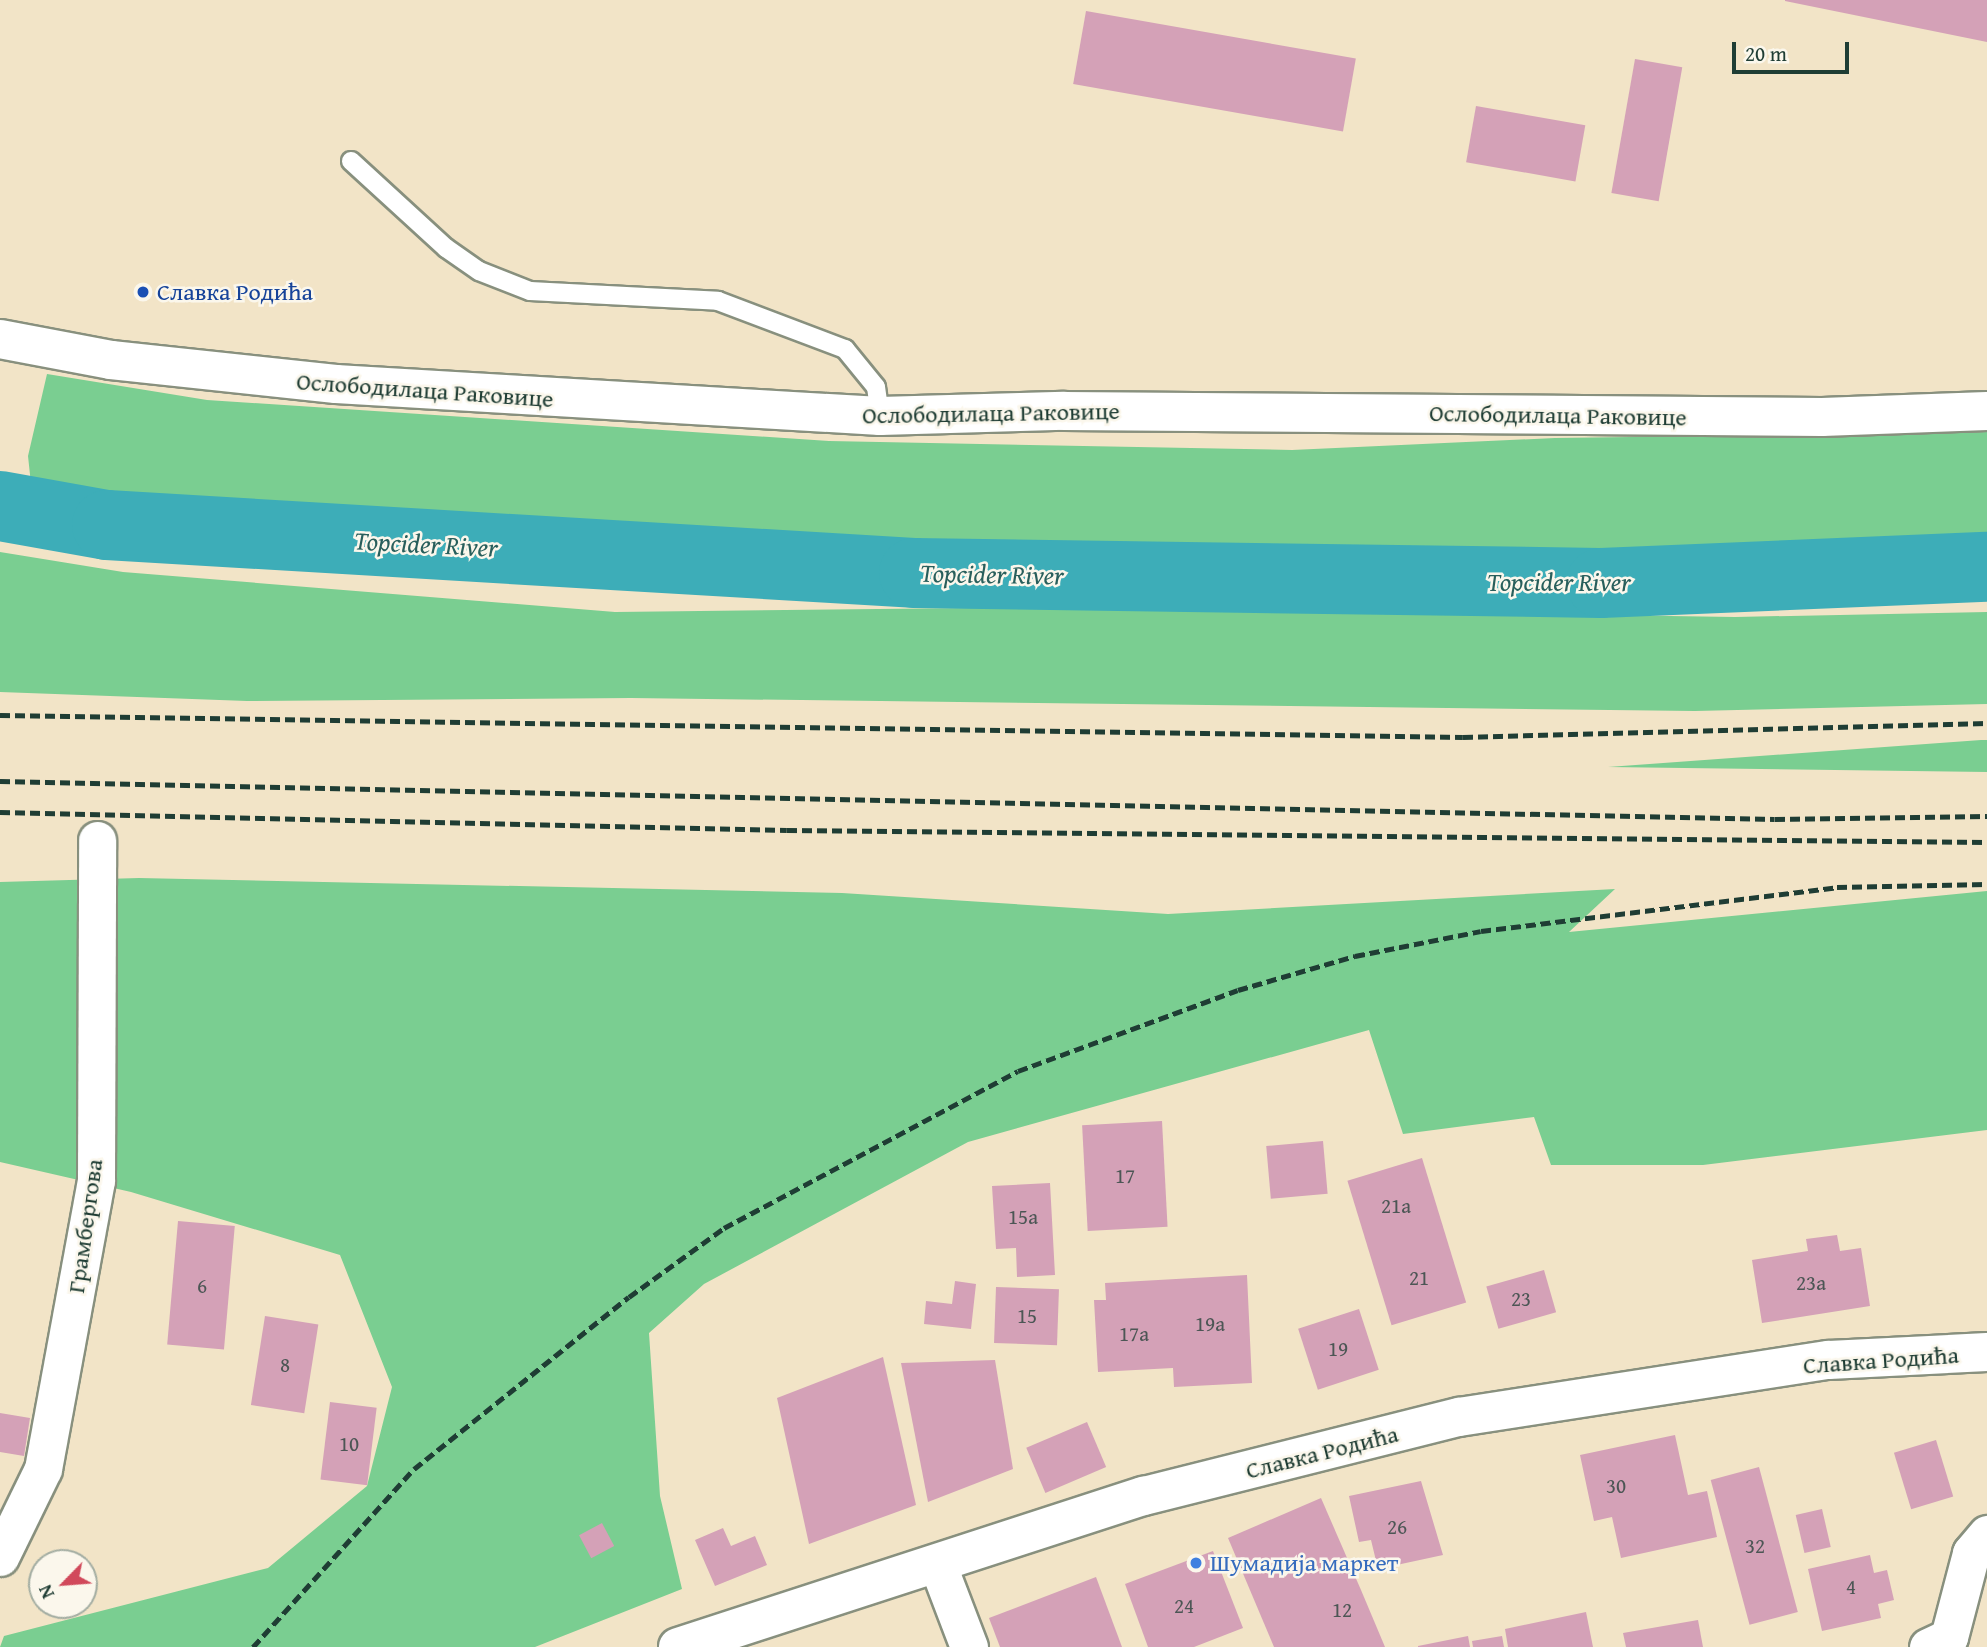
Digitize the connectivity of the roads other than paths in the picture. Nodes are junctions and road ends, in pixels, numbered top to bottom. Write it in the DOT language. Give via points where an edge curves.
graph roads {
  1 [pos="351,161"];
  2 [pos="0,339"];
  3 [pos="1987,411"];
  4 [pos="880,416"];
  5 [pos="97,840"];
  6 [pos="1987,1352"];
  7 [pos="1987,1534"];
  8 [pos="0,1557"];
  9 [pos="937,1563"];
  10 [pos="678,1647"];
  11 [pos="969,1647"];
  12 [pos="1928,1647"];
  1 -- 4 [label="lane" via="446,248 479,271 530,291 718,301 845,349 876,387"];
  2 -- 4 [label="main road, Ослободилаца Раковице" via="110,360 336,384"];
  3 -- 4 [label="main road, Ослободилаца Раковице" via="1822,417 1077,411"];
  5 -- 8 [label="street, Грамбергова" via="96,1181 43,1469"];
  6 -- 9 [label="main road, Славка Родића" via="1829,1360 1459,1417 1144,1496"];
  7 -- 12 [label="street" via="1971,1553 1949,1637"];
  9 -- 10 [label="main road, Славка Родића"];
  9 -- 11 [label="street"];
}
